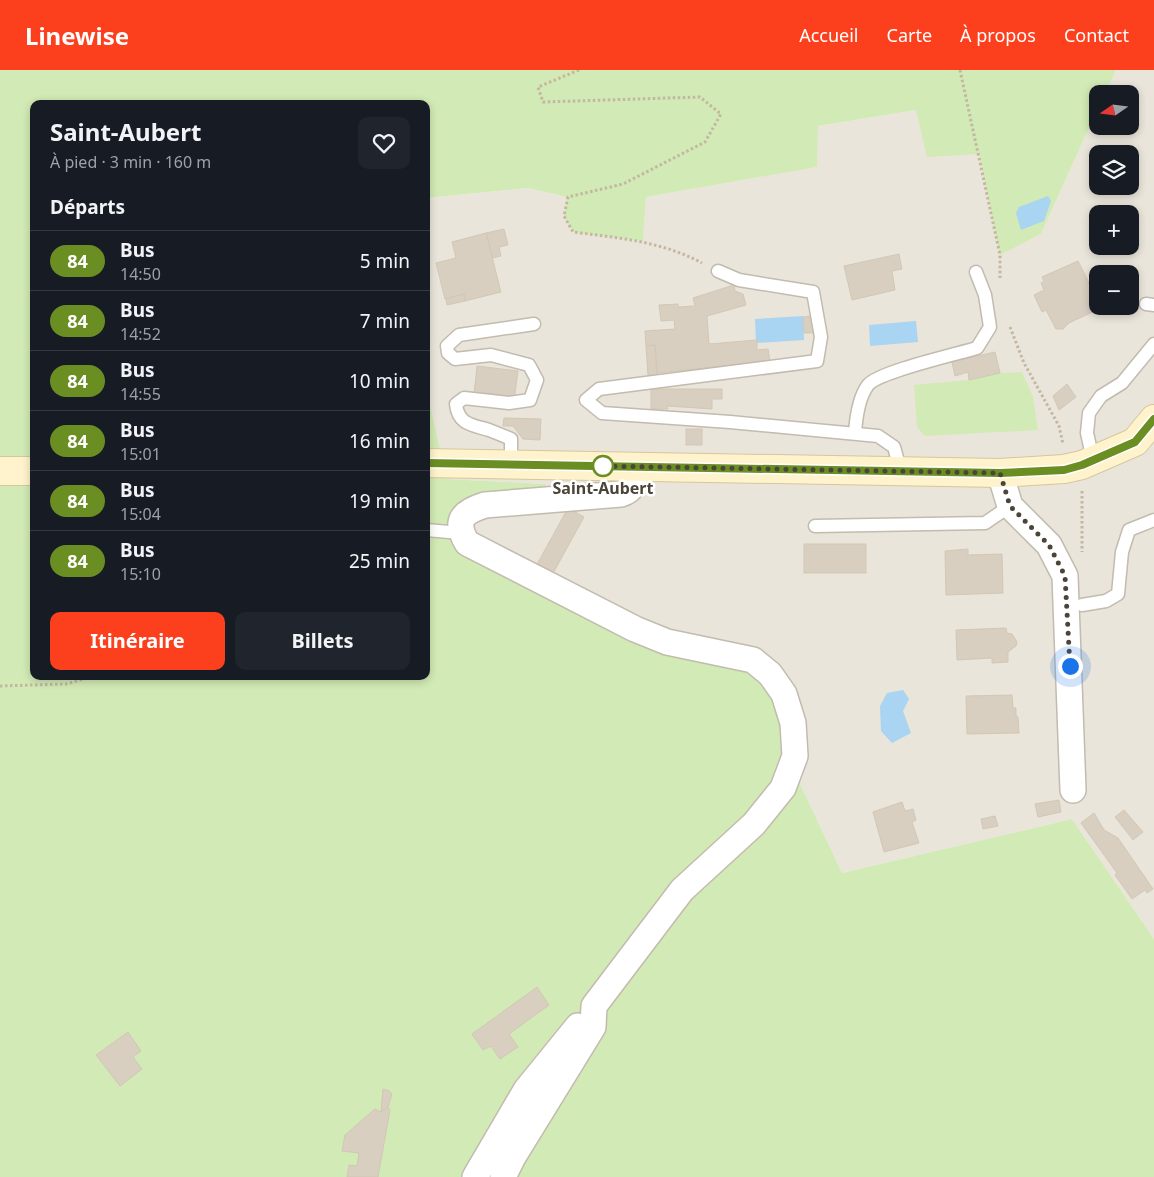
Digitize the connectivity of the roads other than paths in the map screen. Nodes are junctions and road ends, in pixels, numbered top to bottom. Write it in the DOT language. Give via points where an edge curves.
graph roads {
  1 [pos="718,271"];
  2 [pos="976,272"];
  3 [pos="534,324"];
  4 [pos="1154,344"];
  5 [pos="1154,420"];
  6 [pos="855,433"];
  7 [pos="1093,460"];
  8 [pos="430,463"];
  9 [pos="511,463"];
  10 [pos="636,466"];
  11 [pos="0,471"];
  12 [pos="30,471"];
  13 [pos="900,472"];
  14 [pos="1000,473"];
  15 [pos="1010,506"];
  16 [pos="1154,520"];
  17 [pos="815,526"];
  18 [pos="430,530"];
  19 [pos="461,533"];
  20 [pos="1082,605"];
  21 [pos="1073,790"];
  22 [pos="594,1006"];
  23 [pos="475,1177"];
  24 [pos="503,1177"];
  1 -- 6 [label="lane" via="739,280 813,292 821,338 817,361 599,389 586,400 602,413"];
  2 -- 6 [label="lane" via="990,328 977,348 884,375 868,384 856,419"];
  3 -- 9 [label="lane" via="459,335 447,346 448,353 455,359 490,355 529,365 537,380 530,400 509,403 464,398 456,404 457,413 467,425 511,440"];
  4 -- 7 [label="lane" via="1122,383 1100,396 1089,413 1087,434"];
  5 -- 7 [label="main road" via="1135,442"];
  6 -- 13 [label="lane" via="878,436 894,447"];
  7 -- 14 [label="main road" via="1064,470"];
  8 -- 9 [label="main road"];
  9 -- 10 [label="main road"];
  10 -- 13 [label="main road"];
  10 -- 19 [label="street" via="635,483 629,492 485,505 466,514 460,523"];
  11 -- 12 [label="main road"];
  13 -- 14 [label="main road"];
  14 -- 15 [label="street"];
  15 -- 17 [label="lane" via="985,523"];
  15 -- 21 [label="street" via="1049,545 1065,576"];
  16 -- 20 [label="lane" via="1129,530 1122,552 1118,594 1106,601"];
  18 -- 19 [label="lane"];
  19 -- 22 [label="street" via="467,543 635,629 667,642 753,660 770,674 784,694 793,723 795,756 783,788 754,824 682,890"];
  22 -- 23 [label="street" via="526,1090"];
  22 -- 24 [label="street" via="593,1027"];
}
